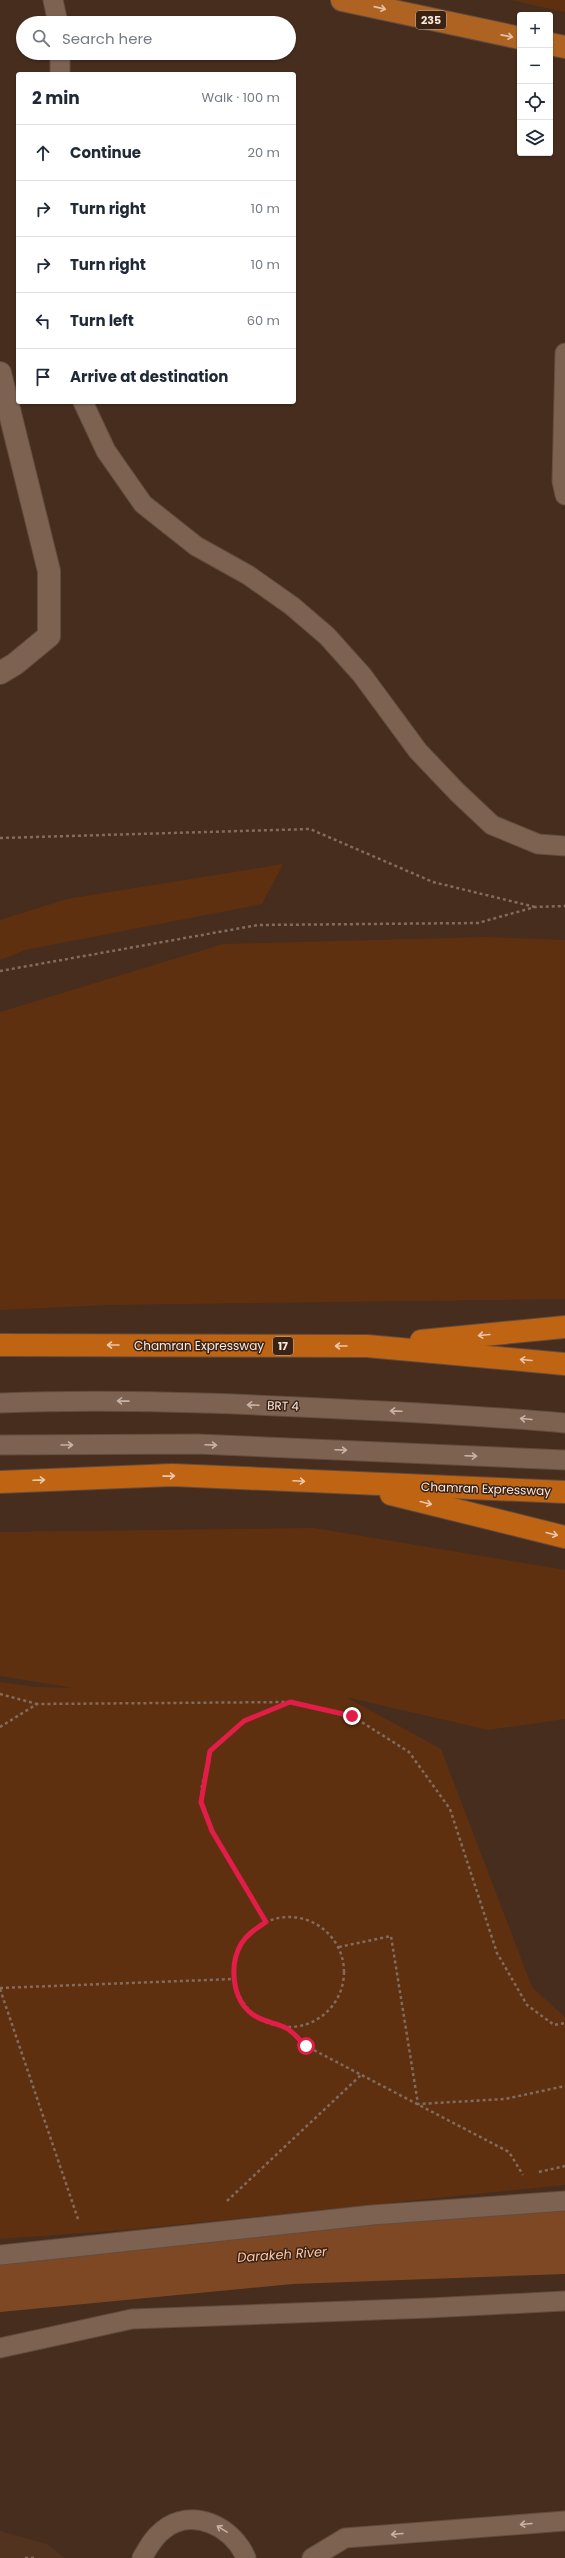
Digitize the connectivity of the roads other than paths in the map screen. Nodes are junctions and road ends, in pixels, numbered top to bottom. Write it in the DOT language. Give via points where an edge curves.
graph roads {
  1 [pos="53,0"];
  2 [pos="342,0"];
  3 [pos="56,16"];
  4 [pos="517,37"];
  5 [pos="553,45"];
  6 [pos="565,47"];
  7 [pos="60,60"];
  8 [pos="60,72"];
  9 [pos="565,353"];
  10 [pos="0,373"];
  11 [pos="84,404"];
  12 [pos="565,495"];
  13 [pos="0,673"];
  14 [pos="565,846"];
  15 [pos="565,1327"];
  16 [pos="0,1345"];
  17 [pos="367,1346"];
  18 [pos="565,1364"];
  19 [pos="0,1403"];
  20 [pos="565,1423"];
  21 [pos="0,1445"];
  22 [pos="565,1460"];
  23 [pos="0,1482"];
  24 [pos="347,1484"];
  25 [pos="565,1492"];
  26 [pos="565,1537"];
  27 [pos="565,2200"];
  28 [pos="0,2255"];
  29 [pos="565,2301"];
  30 [pos="0,2348"];
  31 [pos="565,2520"];
  32 [pos="142,2558"];
  33 [pos="246,2558"];
  34 [pos="312,2558"];
  1 -- 3 [label="lane"];
  2 -- 4 [label="main road, 235, one-way"];
  5 -- 6 [label="main road"];
  7 -- 8 [label="lane"];
  9 -- 12 [label="lane" via="562,481"];
  10 -- 13 [label="street" via="49,571 49,636"];
  11 -- 14 [label="lane" via="106,451 143,504 196,546 248,575 292,606 327,636 362,675 418,751 492,825 538,844"];
  15 -- 17 [label="highway, one-way"];
  17 -- 16 [label="highway, Chamran Expressway / 17, one-way"];
  18 -- 17 [label="highway, Chamran Expressway / 17, one-way"];
  20 -- 19 [label="lane, BRT 4, one-way" via="469,1414 232,1404 76,1400"];
  21 -- 22 [label="lane, one-way" via="197,1444"];
  23 -- 24 [label="highway, Chamran Expressway, one-way" via="172,1475"];
  24 -- 25 [label="highway, Chamran Expressway"];
  24 -- 26 [label="highway, one-way"];
  27 -- 28 [label="lane" via="372,2215"];
  29 -- 30 [label="lane" via="132,2319"];
  31 -- 34 [label="lane, one-way" via="345,2538"];
  33 -- 32 [label="lane, one-way" via="226,2530 194,2520 183,2521 163,2530 150,2543"];
}
